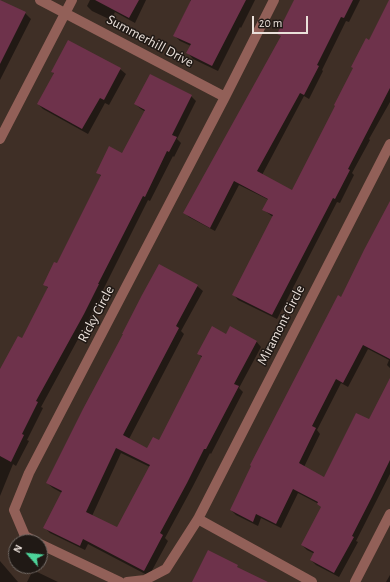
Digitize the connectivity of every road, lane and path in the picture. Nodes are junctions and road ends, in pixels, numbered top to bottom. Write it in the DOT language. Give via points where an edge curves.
graph roads {
  1 [pos="40,0"];
  2 [pos="72,0"];
  3 [pos="274,0"];
  4 [pos="66,13"];
  5 [pos="225,97"];
  6 [pos="0,139"];
  7 [pos="390,144"];
  8 [pos="390,514"];
  9 [pos="198,519"];
  10 [pos="23,534"];
  11 [pos="48,548"];
  12 [pos="120,582"];
  13 [pos="127,582"];
  14 [pos="312,582"];
  15 [pos="355,582"];
  1 -- 4 [label="street, Summerhill Drive"];
  2 -- 4 [label="street"];
  3 -- 5 [label="street"];
  4 -- 5 [label="street, Summerhill Drive"];
  4 -- 6 [label="street"];
  5 -- 10 [label="street, Ricky Circle" via="29,473 14,510"];
  7 -- 9 [label="street, Miramont Circle"];
  8 -- 15 [label="street"];
  9 -- 13 [label="street" via="166,569 145,580"];
  9 -- 14 [label="street"];
  11 -- 12 [label="street"];
}
